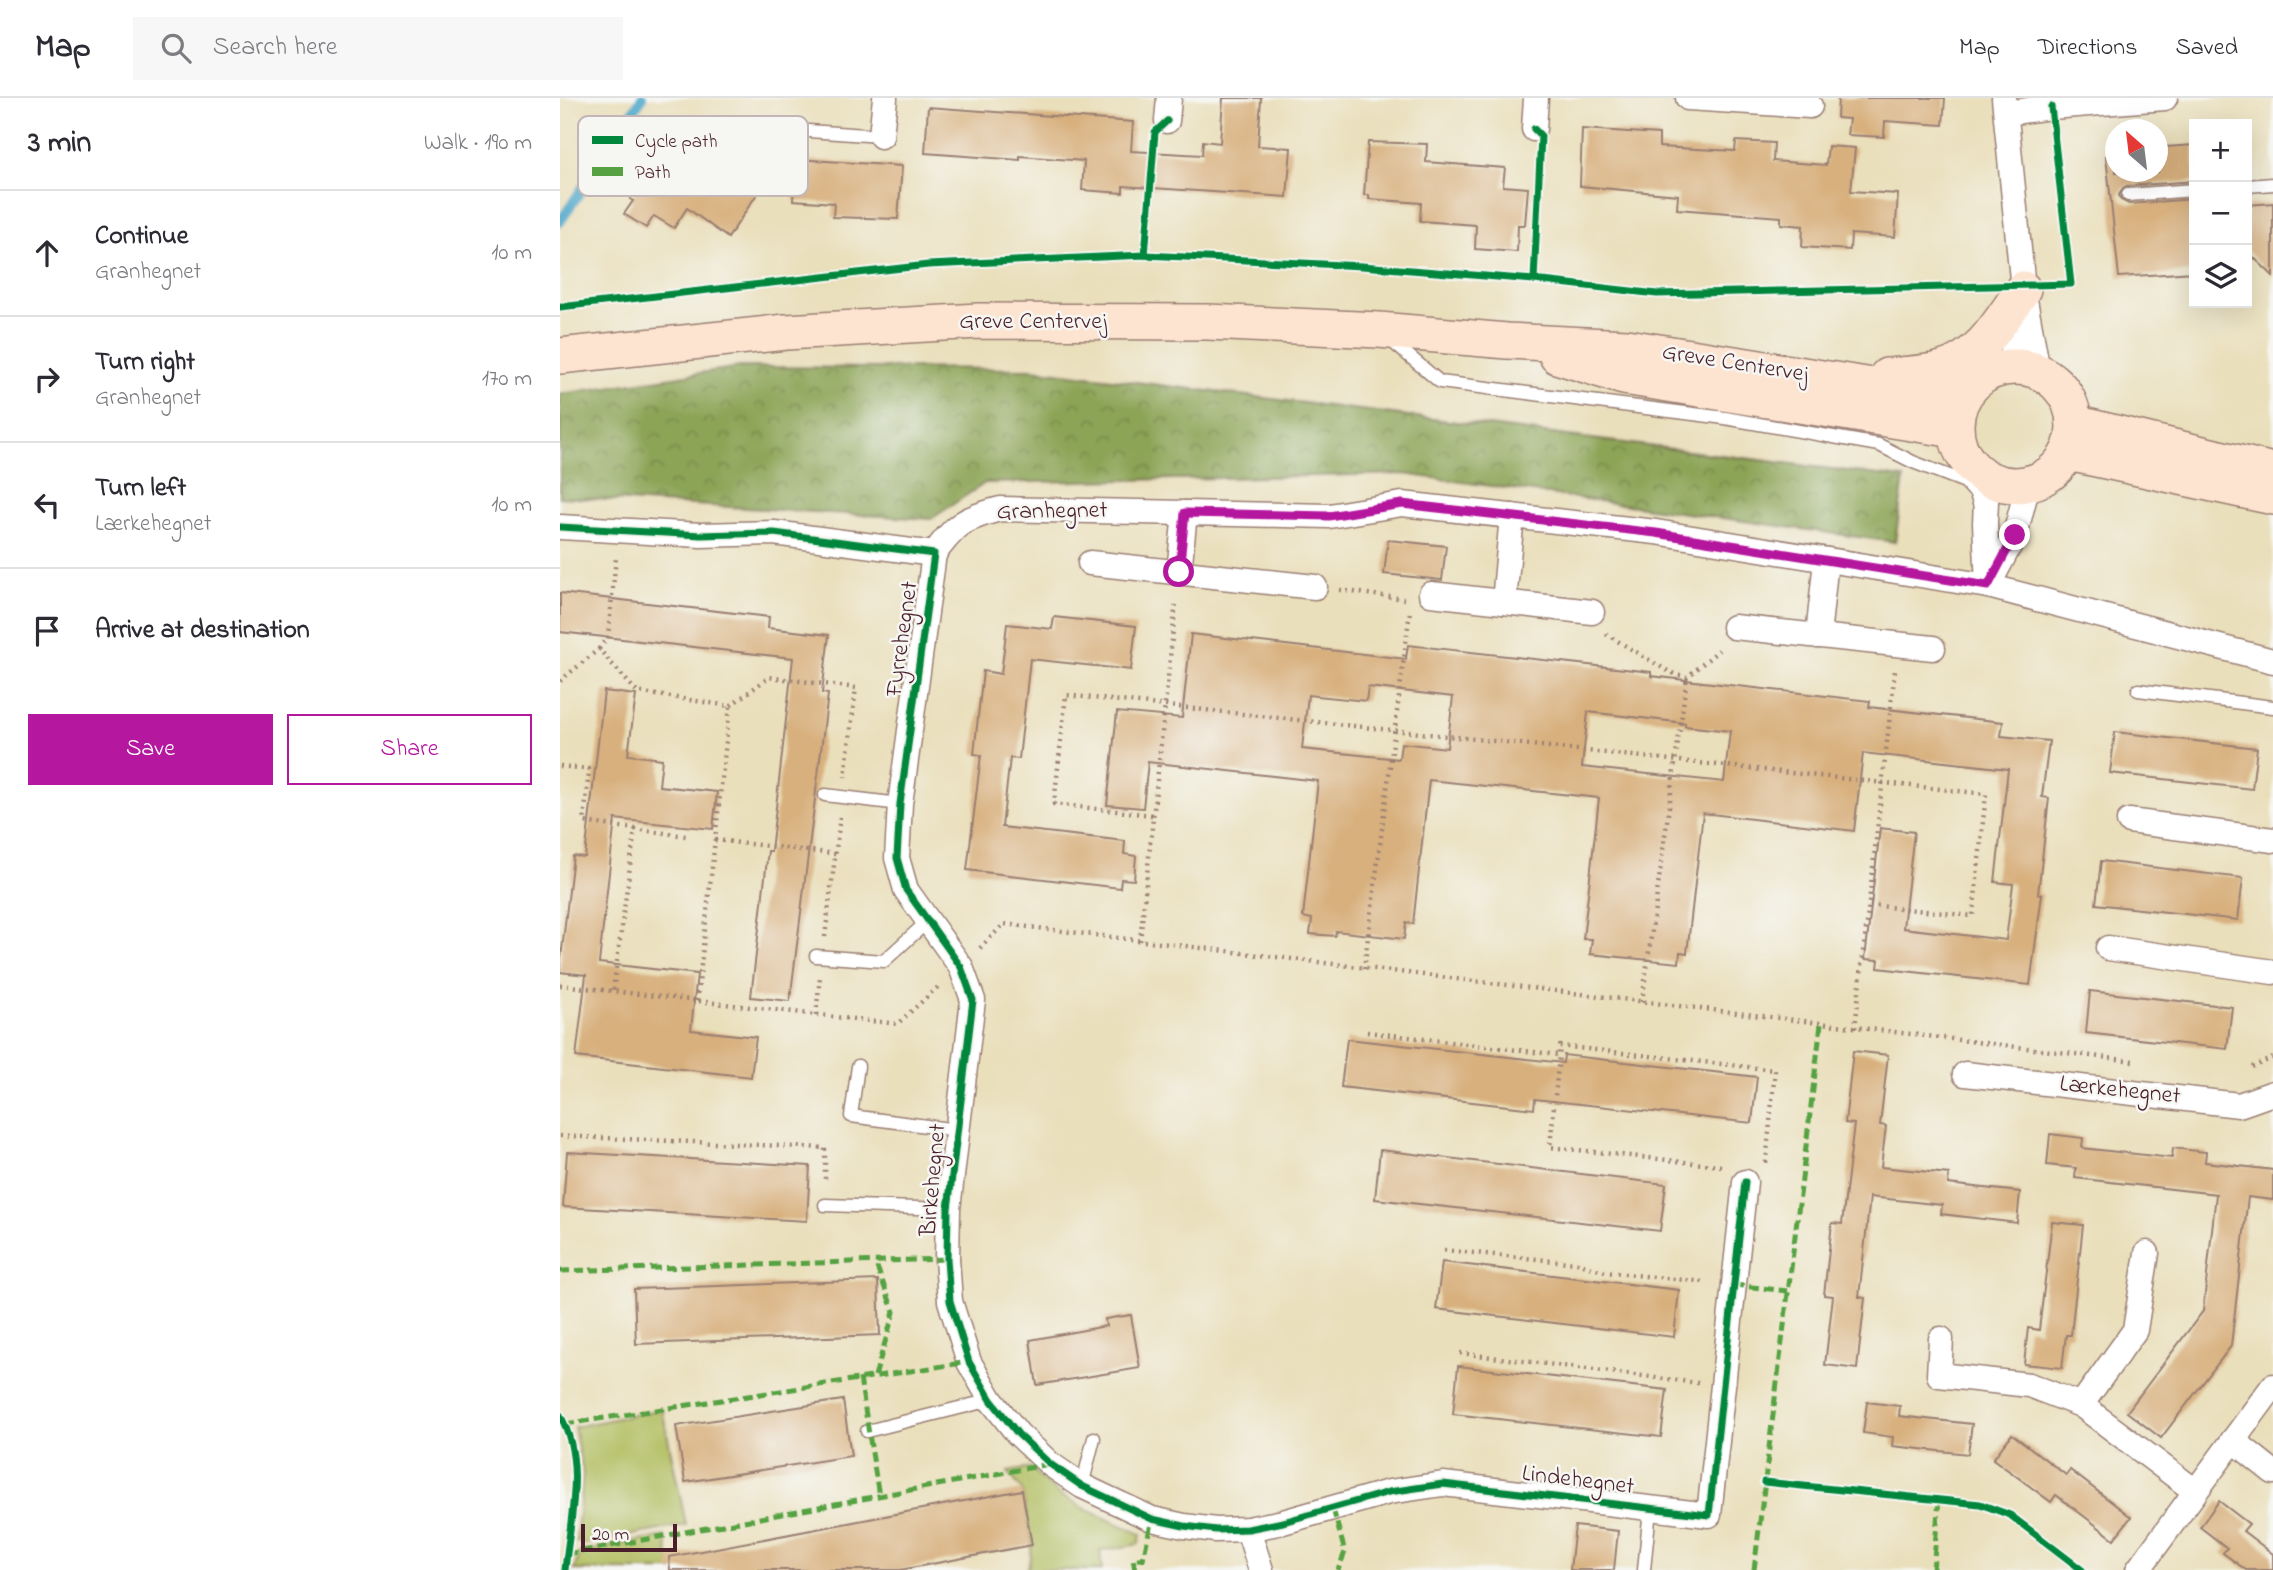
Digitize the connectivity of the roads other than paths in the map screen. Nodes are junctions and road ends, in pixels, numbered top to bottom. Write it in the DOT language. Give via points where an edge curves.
graph roads {
  1 [pos="885,98"];
  2 [pos="1536,98"];
  3 [pos="1688,98"];
  4 [pos="2165,98"];
  5 [pos="2005,105"];
  6 [pos="1810,106"];
  7 [pos="1534,130"];
  8 [pos="808,131"];
  9 [pos="881,136"];
  10 [pos="2273,184"];
  11 [pos="2252,186"];
  12 [pos="2189,190"];
  13 [pos="2128,195"];
  14 [pos="2023,289"];
  15 [pos="1380,330"];
  16 [pos="1507,341"];
  17 [pos="560,356"];
  18 [pos="2024,369"];
  19 [pos="1846,381"];
  20 [pos="1958,415"];
  21 [pos="2071,438"];
  22 [pos="2273,471"];
  23 [pos="1987,480"];
  24 [pos="2028,484"];
  25 [pos="2273,497"];
  26 [pos="1185,513"];
  27 [pos="1512,516"];
  28 [pos="1985,523"];
  29 [pos="560,527"];
  30 [pos="934,554"];
  31 [pos="1826,560"];
  32 [pos="1090,563"];
  33 [pos="1179,572"];
  34 [pos="1988,586"];
  35 [pos="1315,587"];
  36 [pos="1431,594"];
  37 [pos="1504,602"];
  38 [pos="1592,612"];
  39 [pos="1734,627"];
  40 [pos="1818,636"];
  41 [pos="1933,648"];
  42 [pos="2273,661"];
  43 [pos="2138,690"];
  44 [pos="2273,708"];
  45 [pos="825,795"];
  46 [pos="900,804"];
  47 [pos="2130,821"];
  48 [pos="2273,840"];
  49 [pos="928,921"];
  50 [pos="2108,948"];
  51 [pos="819,956"];
  52 [pos="2273,972"];
  53 [pos="972,1000"];
  54 [pos="858,1066"];
  55 [pos="1965,1074"];
  56 [pos="2273,1093"];
  57 [pos="957,1130"];
  58 [pos="1745,1175"];
  59 [pos="825,1205"];
  60 [pos="948,1209"];
  61 [pos="2147,1253"];
  62 [pos="1941,1339"];
  63 [pos="2273,1385"];
  64 [pos="990,1400"];
  65 [pos="2081,1405"];
  66 [pos="867,1431"];
  67 [pos="1094,1438"];
  68 [pos="2233,1440"];
  69 [pos="2273,1472"];
  70 [pos="1082,1486"];
  71 [pos="2196,1491"];
  72 [pos="1118,1503"];
  73 [pos="1650,1509"];
  74 [pos="1248,1529"];
  75 [pos="1261,1570"];
  76 [pos="1644,1570"];
  77 [pos="2138,1570"];
  1 -- 9 [label="street"];
  2 -- 7 [label="street"];
  3 -- 6 [label="street"];
  4 -- 5 [label="street" via="2051,107"];
  5 -- 14 [label="street"];
  8 -- 9 [label="lane"];
  10 -- 11 [label="lane"];
  12 -- 13 [label="lane"];
  14 -- 18 [label="street"];
  14 -- 19 [label="street" via="1987,340 1965,359 1942,369"];
  15 -- 16 [label="street, Greve Centervej"];
  15 -- 17 [label="street, Greve Centervej" via="1208,322 979,321 786,332"];
  15 -- 28 [label="lane" via="1440,383 1725,418 1879,445 1965,482 1976,494"];
  16 -- 19 [label="street, Greve Centervej" via="1627,347"];
  16 -- 20 [label="street, Greve Centervej" via="1624,377"];
  18 -- 20 [label="street" via="1995,370 1981,377 1969,387"];
  18 -- 21 [label="street" via="2049,377 2067,397"];
  19 -- 20 [label="street, Greve Centervej"];
  20 -- 23 [label="street" via="1959,446"];
  21 -- 22 [label="street"];
  21 -- 24 [label="street" via="2051,473"];
  21 -- 25 [label="street"];
  23 -- 24 [label="street"];
  23 -- 28 [label="street"];
  24 -- 34 [label="street" via="2015,535"];
  26 -- 27 [label="street, Granhegnet" via="1329,516 1402,504"];
  26 -- 30 [label="street, Granhegnet" via="1000,509 973,516 954,528"];
  26 -- 33 [label="street"];
  27 -- 31 [label="street, Granhegnet"];
  27 -- 37 [label="street"];
  28 -- 34 [label="street"];
  29 -- 30 [label="street, Fyrrehegnet" via="701,535 774,533"];
  30 -- 46 [label="street, Fyrrehegnet"];
  31 -- 34 [label="street, Granhegnet"];
  31 -- 40 [label="street"];
  32 -- 33 [label="street"];
  33 -- 35 [label="street"];
  34 -- 42 [label="street"];
  36 -- 37 [label="street"];
  37 -- 38 [label="street"];
  39 -- 40 [label="street"];
  40 -- 41 [label="street"];
  43 -- 44 [label="lane"];
  45 -- 46 [label="lane"];
  46 -- 49 [label="street, Fyrrehegnet" via="897,858 906,890"];
  47 -- 48 [label="street"];
  49 -- 51 [label="lane" via="884,961"];
  49 -- 53 [label="street, Fyrrehegnet" via="961,967"];
  50 -- 52 [label="street"];
  53 -- 57 [label="street, Birkehegnet"];
  54 -- 57 [label="lane" via="851,1116"];
  55 -- 56 [label="street, Lærkehegnet" via="2239,1105"];
  57 -- 60 [label="street, Birkehegnet"];
  58 -- 73 [label="street, Lindehegnet" via="1709,1516"];
  59 -- 60 [label="lane"];
  60 -- 64 [label="street, Birkehegnet" via="950,1301 969,1362"];
  61 -- 65 [label="street" via="2135,1330"];
  62 -- 65 [label="street" via="1939,1375 2029,1385"];
  63 -- 68 [label="street"];
  64 -- 66 [label="lane"];
  64 -- 70 [label="street, Birkehegnet" via="1050,1464"];
  65 -- 71 [label="street"];
  67 -- 70 [label="lane"];
  68 -- 69 [label="street"];
  68 -- 71 [label="street"];
  70 -- 72 [label="street, Birkehegnet"];
  71 -- 77 [label="street"];
  72 -- 74 [label="street, Lindehegnet" via="1184,1527"];
  73 -- 74 [label="street, Lindehegnet" via="1443,1484 1389,1492"];
  73 -- 76 [label="lane"];
  74 -- 75 [label="street"];
}
